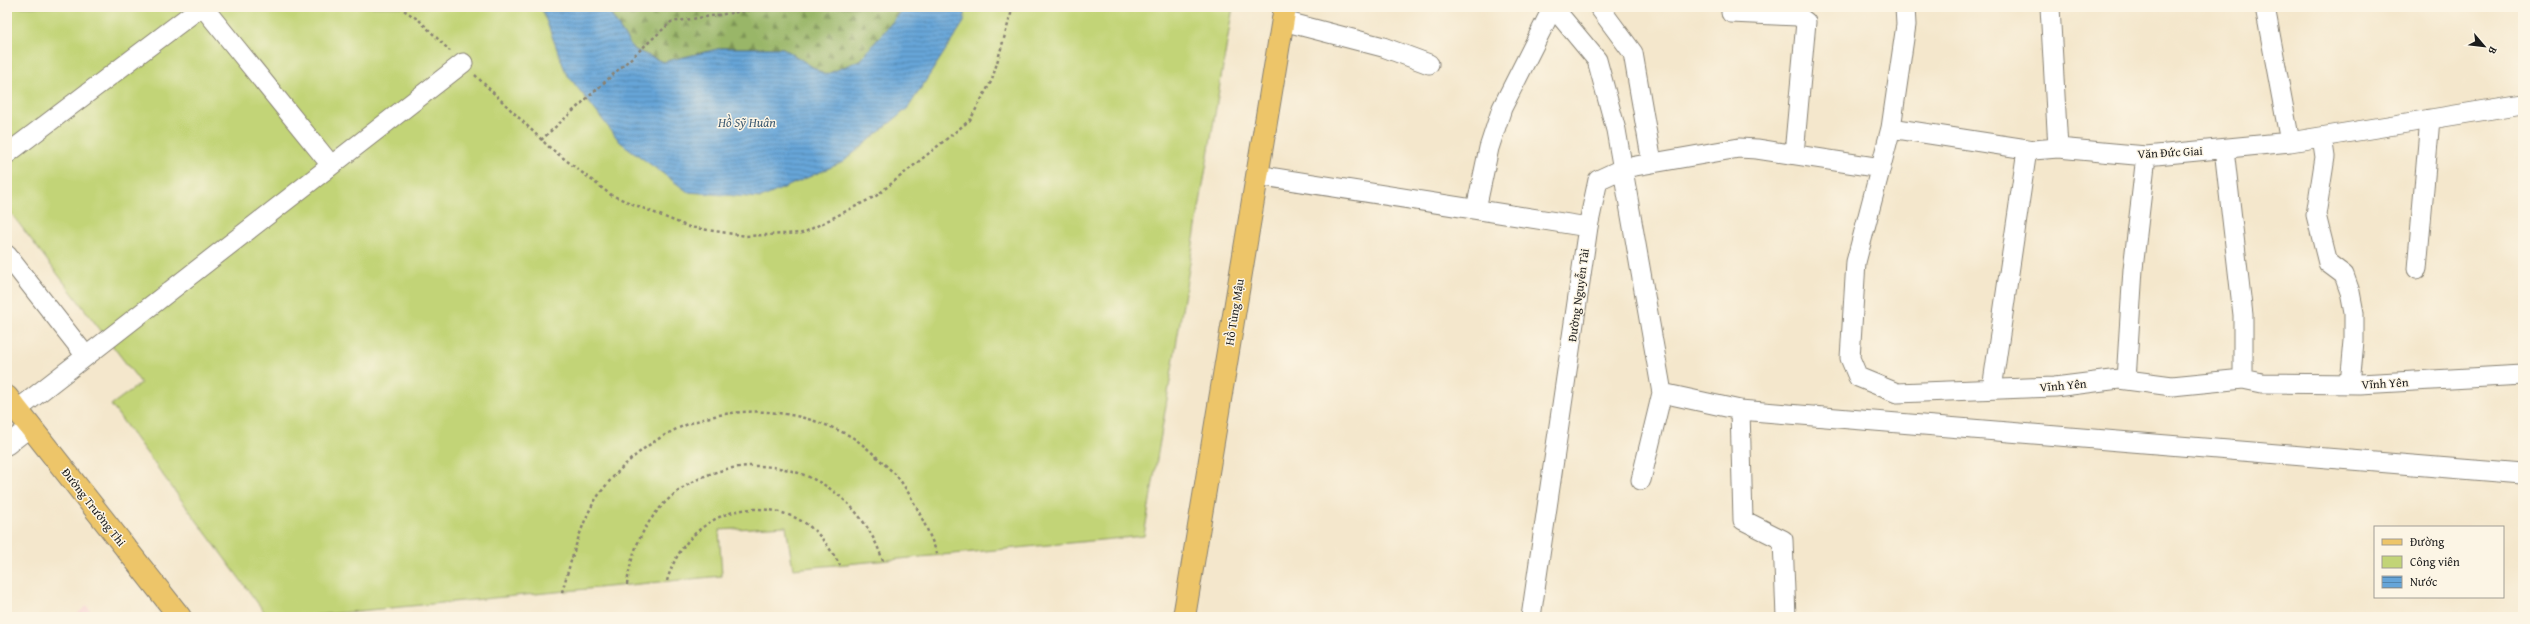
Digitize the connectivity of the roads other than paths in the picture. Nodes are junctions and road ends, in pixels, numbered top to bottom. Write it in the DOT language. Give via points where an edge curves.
graph roads {
  1 [pos="202,7"];
  2 [pos="1553,7"];
  3 [pos="1599,7"];
  4 [pos="1905,7"];
  5 [pos="2050,7"];
  6 [pos="2265,7"];
  7 [pos="1731,13"];
  8 [pos="1284,14"];
  9 [pos="463,63"];
  10 [pos="1429,64"];
  11 [pos="2523,104"];
  12 [pos="2430,119"];
  13 [pos="1891,128"];
  14 [pos="2322,137"];
  15 [pos="2290,142"];
  16 [pos="2058,148"];
  17 [pos="2224,149"];
  18 [pos="2027,150"];
  19 [pos="7,154"];
  20 [pos="1794,154"];
  21 [pos="2146,156"];
  22 [pos="1652,163"];
  23 [pos="331,165"];
  24 [pos="1624,168"];
  25 [pos="1881,168"];
  26 [pos="1257,175"];
  27 [pos="1476,209"];
  28 [pos="1588,227"];
  29 [pos="7,255"];
  30 [pos="2417,269"];
  31 [pos="86,356"];
  32 [pos="2523,374"];
  33 [pos="2243,379"];
  34 [pos="2126,380"];
  35 [pos="2350,384"];
  36 [pos="1992,389"];
  37 [pos="1662,393"];
  38 [pos="1740,410"];
  39 [pos="18,411"];
  40 [pos="7,445"];
  41 [pos="2523,474"];
  42 [pos="1641,480"];
  43 [pos="180,617"];
  44 [pos="1184,617"];
  45 [pos="1531,617"];
  46 [pos="1786,617"];
  1 -- 19 [label="street"];
  1 -- 23 [label="street"];
  2 -- 24 [label="street" via="1597,60"];
  2 -- 27 [label="street" via="1502,108 1489,148"];
  3 -- 22 [label="street" via="1633,53"];
  4 -- 13 [label="street" via="1906,26"];
  5 -- 16 [label="street"];
  6 -- 15 [label="street"];
  7 -- 20 [label="street" via="1798,16 1806,22"];
  8 -- 10 [label="street"];
  8 -- 26 [label="main road, Hồ Tùng Mậu"];
  9 -- 23 [label="street"];
  11 -- 12 [label="street, Văn Đức Giai"];
  12 -- 14 [label="street, Văn Đức Giai"];
  12 -- 30 [label="street"];
  13 -- 18 [label="street, Văn Đức Giai"];
  13 -- 25 [label="street, Vĩnh Yên"];
  14 -- 15 [label="street, Văn Đức Giai"];
  14 -- 35 [label="street" via="2325,157 2316,215 2328,263 2344,275 2350,292 2354,313 2354,341"];
  15 -- 17 [label="street, Văn Đức Giai"];
  16 -- 18 [label="street, Văn Đức Giai"];
  16 -- 21 [label="street, Văn Đức Giai"];
  17 -- 21 [label="street, Văn Đức Giai"];
  17 -- 33 [label="street" via="2243,315"];
  18 -- 36 [label="street"];
  20 -- 22 [label="street" via="1739,148"];
  20 -- 25 [label="street"];
  21 -- 34 [label="street"];
  22 -- 24 [label="street"];
  23 -- 31 [label="street"];
  24 -- 28 [label="street, Đường Nguyễn Tài" via="1598,180"];
  24 -- 37 [label="street"];
  25 -- 36 [label="street, Vĩnh Yên" via="1856,262 1850,358 1858,377 1897,393"];
  26 -- 27 [label="street"];
  26 -- 44 [label="main road, Hồ Tùng Mậu"];
  27 -- 28 [label="street"];
  28 -- 45 [label="street, Đường Nguyễn Tài"];
  29 -- 31 [label="street"];
  31 -- 39 [label="street"];
  32 -- 35 [label="street, Vĩnh Yên"];
  33 -- 34 [label="street, Vĩnh Yên" via="2172,386"];
  33 -- 35 [label="street, Vĩnh Yên" via="2262,383"];
  34 -- 36 [label="street, Vĩnh Yên" via="2055,387"];
  37 -- 38 [label="street"];
  37 -- 42 [label="street"];
  38 -- 41 [label="street"];
  38 -- 46 [label="street" via="1743,520 1784,540"];
  39 -- 40 [label="street"];
  39 -- 43 [label="main road, Đường Trường Thi"];
}
